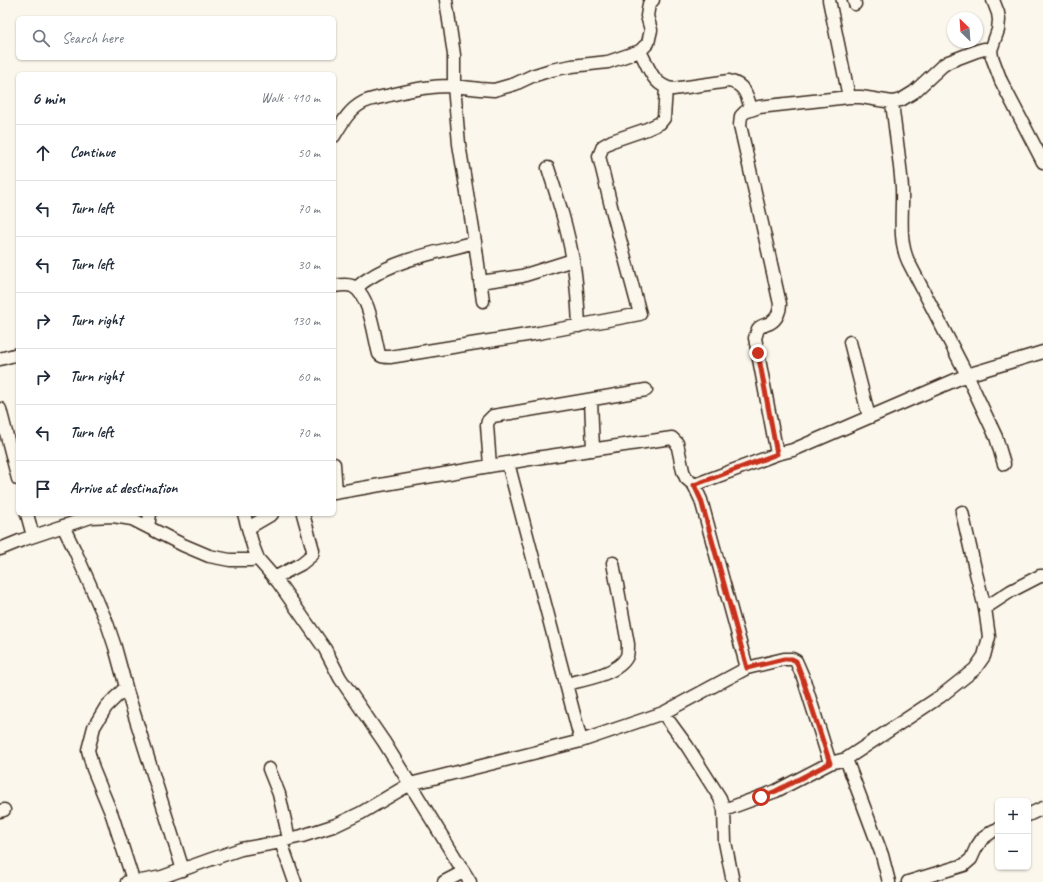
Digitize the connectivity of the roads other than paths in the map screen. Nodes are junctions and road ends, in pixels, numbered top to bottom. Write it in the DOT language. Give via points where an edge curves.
graph roads {
  1 [pos="446,0"];
  2 [pos="653,0"];
  3 [pos="828,0"];
  4 [pos="993,0"];
  5 [pos="991,50"];
  6 [pos="640,51"];
  7 [pos="454,86"];
  8 [pos="666,88"];
  9 [pos="849,97"];
  10 [pos="892,102"];
  11 [pos="751,109"];
  12 [pos="336,133"];
  13 [pos="1043,162"];
  14 [pos="548,168"];
  15 [pos="475,242"];
  16 [pos="573,260"];
  17 [pos="480,282"];
  18 [pos="336,286"];
  19 [pos="356,288"];
  20 [pos="483,301"];
  21 [pos="579,326"];
  22 [pos="850,342"];
  23 [pos="1043,352"];
  24 [pos="16,355"];
  25 [pos="0,359"];
  26 [pos="967,375"];
  27 [pos="646,390"];
  28 [pos="591,400"];
  29 [pos="0,409"];
  30 [pos="869,417"];
  31 [pos="592,450"];
  32 [pos="777,454"];
  33 [pos="508,463"];
  34 [pos="1004,464"];
  35 [pos="490,466"];
  36 [pos="16,471"];
  37 [pos="694,485"];
  38 [pos="336,492"];
  39 [pos="962,512"];
  40 [pos="28,516"];
  41 [pos="150,516"];
  42 [pos="245,516"];
  43 [pos="269,516"];
  44 [pos="304,516"];
  45 [pos="63,526"];
  46 [pos="148,527"];
  47 [pos="248,528"];
  48 [pos="33,536"];
  49 [pos="0,549"];
  50 [pos="258,559"];
  51 [pos="613,563"];
  52 [pos="1043,576"];
  53 [pos="274,578"];
  54 [pos="985,608"];
  55 [pos="747,668"];
  56 [pos="566,684"];
  57 [pos="126,687"];
  58 [pos="663,713"];
  59 [pos="581,741"];
  60 [pos="846,759"];
  61 [pos="830,763"];
  62 [pos="269,769"];
  63 [pos="410,784"];
  64 [pos="1043,808"];
  65 [pos="724,810"];
  66 [pos="1031,814"];
  67 [pos="995,830"];
  68 [pos="285,840"];
  69 [pos="183,870"];
  70 [pos="466,877"];
  71 [pos="130,881"];
  72 [pos="295,882"];
  73 [pos="444,882"];
  74 [pos="733,882"];
  75 [pos="889,882"];
  76 [pos="908,882"];
  1 -- 7 [label="street" via="454,55"];
  2 -- 6 [label="street" via="649,4 647,16 651,30 648,43"];
  3 -- 9 [label="street"];
  4 -- 5 [label="street" via="999,20"];
  5 -- 10 [label="street" via="984,49 948,62 914,92"];
  5 -- 13 [label="street" via="1001,81"];
  6 -- 7 [label="street" via="608,62 552,70 494,90"];
  6 -- 8 [label="street" via="652,75"];
  7 -- 12 [label="street" via="423,88 362,103 348,114"];
  7 -- 15 [label="street" via="459,144"];
  8 -- 11 [label="street" via="729,81 736,83 746,92"];
  8 -- 21 [label="street" via="664,118 660,123 612,141 604,146 599,156 640,314"];
  9 -- 10 [label="street"];
  9 -- 11 [label="street"];
  10 -- 26 [label="street" via="902,187 904,251"];
  11 -- 32 [label="street" via="741,116 740,125 780,304 776,318 758,329 756,338"];
  14 -- 16 [label="street" via="561,208"];
  15 -- 17 [label="street"];
  15 -- 19 [label="street" via="392,266"];
  16 -- 17 [label="street" via="522,276"];
  16 -- 21 [label="street"];
  17 -- 20 [label="street"];
  18 -- 19 [label="street" via="342,284"];
  19 -- 21 [label="street" via="371,317 379,354 384,357"];
  22 -- 30 [label="street"];
  23 -- 26 [label="street"];
  24 -- 25 [label="street"];
  26 -- 30 [label="street"];
  26 -- 34 [label="street" via="996,437"];
  27 -- 28 [label="street"];
  28 -- 31 [label="street"];
  28 -- 35 [label="street" via="493,416 487,425"];
  29 -- 36 [label="street"];
  30 -- 32 [label="street" via="793,450"];
  31 -- 33 [label="street"];
  31 -- 37 [label="street" via="672,438 677,443 686,478"];
  32 -- 37 [label="street"];
  33 -- 35 [label="street"];
  33 -- 56 [label="street"];
  35 -- 38 [label="street"];
  37 -- 55 [label="street" via="701,500"];
  39 -- 54 [label="street"];
  40 -- 48 [label="street"];
  41 -- 46 [label="street"];
  42 -- 47 [label="street"];
  43 -- 47 [label="street"];
  44 -- 53 [label="street" via="313,550 312,555 301,564"];
  45 -- 46 [label="street" via="91,517 113,516 132,519"];
  45 -- 48 [label="street"];
  45 -- 57 [label="street" via="107,623"];
  46 -- 50 [label="street" via="210,556 230,560"];
  47 -- 50 [label="street"];
  48 -- 49 [label="street"];
  50 -- 53 [label="street"];
  51 -- 56 [label="street" via="628,644 626,658 609,671"];
  52 -- 54 [label="street" via="1011,591"];
  53 -- 63 [label="street" via="325,649 340,678"];
  54 -- 60 [label="street" via="989,637 984,656 975,669 941,696"];
  55 -- 58 [label="street"];
  55 -- 61 [label="street" via="784,659 796,661"];
  56 -- 59 [label="street"];
  57 -- 69 [label="street"];
  57 -- 71 [label="street" via="106,707 94,727 88,750 112,815"];
  58 -- 59 [label="street"];
  58 -- 65 [label="street" via="688,746 720,798"];
  59 -- 63 [label="street"];
  60 -- 61 [label="street"];
  60 -- 75 [label="street" via="882,855"];
  61 -- 65 [label="street" via="776,791"];
  62 -- 68 [label="street" via="279,794"];
  63 -- 68 [label="street" via="336,825"];
  63 -- 70 [label="street"];
  64 -- 66 [label="street"];
  65 -- 74 [label="street" via="725,842"];
  67 -- 76 [label="street" via="982,838 971,859 964,865"];
  68 -- 69 [label="street" via="241,849"];
  68 -- 72 [label="street"];
  69 -- 71 [label="street" via="162,877"];
  70 -- 73 [label="street"];
}
